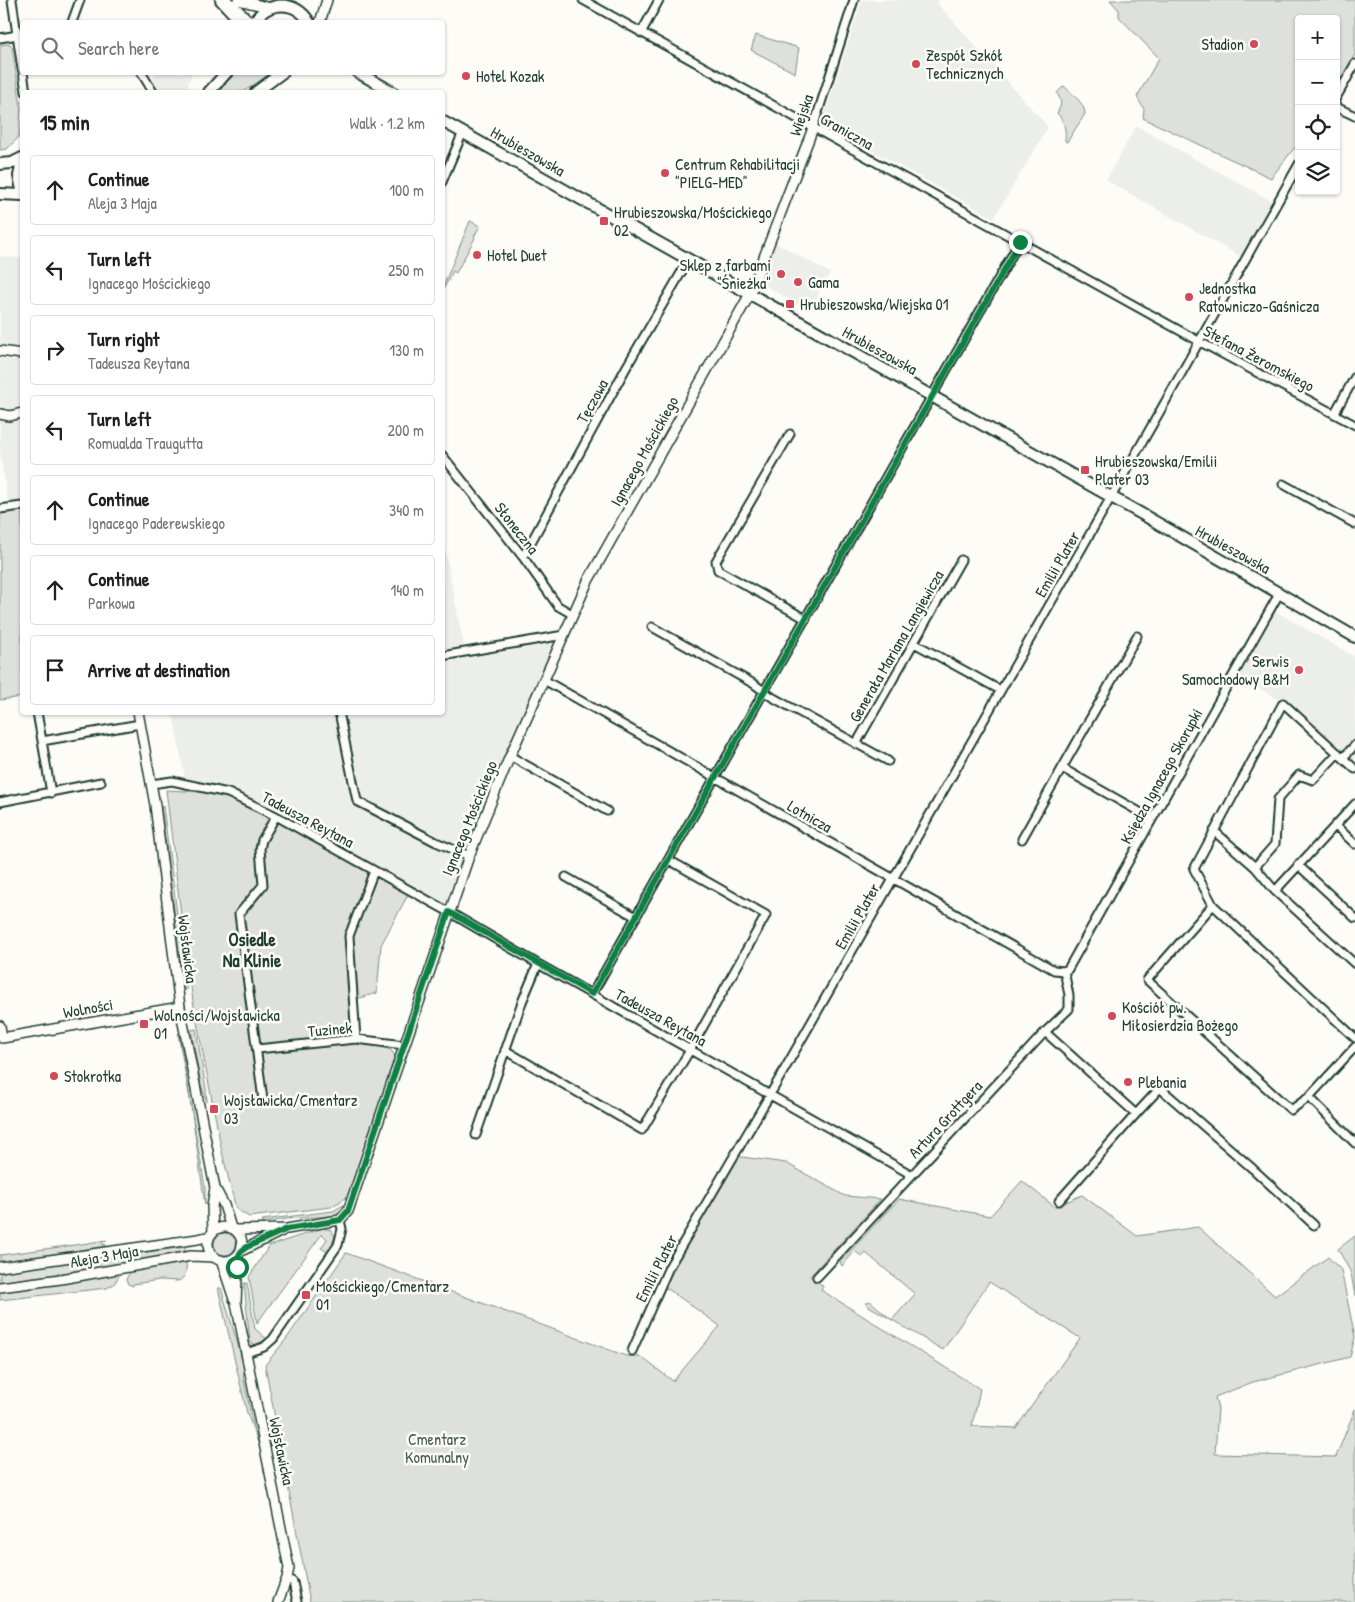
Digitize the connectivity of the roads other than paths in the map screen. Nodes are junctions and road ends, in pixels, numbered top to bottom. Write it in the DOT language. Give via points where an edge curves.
graph roads {
  1 [pos="12,0"];
  2 [pos="80,0"];
  3 [pos="221,0"];
  4 [pos="226,0"];
  5 [pos="238,0"];
  6 [pos="327,0"];
  7 [pos="583,0"];
  8 [pos="658,0"];
  9 [pos="854,0"];
  10 [pos="272,3"];
  11 [pos="73,20"];
  12 [pos="237,20"];
  13 [pos="248,20"];
  14 [pos="255,20"];
  15 [pos="308,20"];
  16 [pos="321,20"];
  17 [pos="20,33"];
  18 [pos="641,33"];
  19 [pos="0,38"];
  20 [pos="1355,64"];
  21 [pos="23,75"];
  22 [pos="143,75"];
  23 [pos="225,75"];
  24 [pos="280,75"];
  25 [pos="362,75"];
  26 [pos="26,90"];
  27 [pos="152,90"];
  28 [pos="211,90"];
  29 [pos="259,90"];
  30 [pos="386,90"];
  31 [pos="1340,91"];
  32 [pos="1340,109"];
  33 [pos="1355,116"];
  34 [pos="445,122"];
  35 [pos="813,128"];
  36 [pos="463,132"];
  37 [pos="20,161"];
  38 [pos="0,164"];
  39 [pos="1295,171"];
  40 [pos="445,175"];
  41 [pos="0,194"];
  42 [pos="20,195"];
  43 [pos="1020,242"];
  44 [pos="689,259"];
  45 [pos="750,294"];
  46 [pos="1199,341"];
  47 [pos="0,352"];
  48 [pos="20,354"];
  49 [pos="1355,377"];
  50 [pos="932,397"];
  51 [pos="0,414"];
  52 [pos="20,414"];
  53 [pos="1334,414"];
  54 [pos="1355,425"];
  55 [pos="790,434"];
  56 [pos="445,459"];
  57 [pos="1283,484"];
  58 [pos="1112,497"];
  59 [pos="20,506"];
  60 [pos="0,509"];
  61 [pos="1355,524"];
  62 [pos="523,557"];
  63 [pos="961,560"];
  64 [pos="1280,592"];
  65 [pos="572,614"];
  66 [pos="806,619"];
  67 [pos="652,627"];
  68 [pos="564,635"];
  69 [pos="1137,636"];
  70 [pos="1355,637"];
  71 [pos="914,643"];
  72 [pos="445,655"];
  73 [pos="544,680"];
  74 [pos="1000,690"];
  75 [pos="764,692"];
  76 [pos="38,715"];
  77 [pos="138,715"];
  78 [pos="340,715"];
  79 [pos="140,724"];
  80 [pos="42,741"];
  81 [pos="856,744"];
  82 [pos="1355,745"];
  83 [pos="1340,755"];
  84 [pos="510,756"];
  85 [pos="888,762"];
  86 [pos="1062,768"];
  87 [pos="1355,769"];
  88 [pos="715,778"];
  89 [pos="101,782"];
  90 [pos="151,784"];
  91 [pos="51,793"];
  92 [pos="0,802"];
  93 [pos="1355,804"];
  94 [pos="607,811"];
  95 [pos="276,816"];
  96 [pos="1152,819"];
  97 [pos="1335,825"];
  98 [pos="1214,831"];
  99 [pos="1022,839"];
  100 [pos="1355,844"];
  101 [pos="469,856"];
  102 [pos="669,860"];
  103 [pos="1298,865"];
  104 [pos="1255,867"];
  105 [pos="374,871"];
  106 [pos="566,877"];
  107 [pos="893,879"];
  108 [pos="1275,890"];
  109 [pos="1213,905"];
  110 [pos="449,912"];
  111 [pos="636,917"];
  112 [pos="1355,918"];
  113 [pos="538,964"];
  114 [pos="1355,964"];
  115 [pos="1064,971"];
  116 [pos="592,994"];
  117 [pos="180,1007"];
  118 [pos="0,1026"];
  119 [pos="1045,1032"];
  120 [pos="1,1038"];
  121 [pos="1355,1038"];
  122 [pos="356,1039"];
  123 [pos="404,1044"];
  124 [pos="1355,1048"];
  125 [pos="257,1049"];
  126 [pos="505,1050"];
  127 [pos="690,1050"];
  128 [pos="770,1095"];
  129 [pos="1309,1096"];
  130 [pos="263,1100"];
  131 [pos="1136,1114"];
  132 [pos="476,1135"];
  133 [pos="1355,1143"];
  134 [pos="912,1175"];
  135 [pos="215,1188"];
  136 [pos="1059,1201"];
  137 [pos="340,1220"];
  138 [pos="1314,1226"];
  139 [pos="233,1229"];
  140 [pos="287,1229"];
  141 [pos="211,1234"];
  142 [pos="239,1253"];
  143 [pos="217,1259"];
  144 [pos="0,1267"];
  145 [pos="818,1277"];
  146 [pos="0,1287"];
  147 [pos="236,1303"];
  148 [pos="632,1351"];
  149 [pos="246,1352"];
  150 [pos="287,1578"];
  151 [pos="278,1602"];
  152 [pos="296,1602"];
  1 -- 17 [label="street"];
  2 -- 11 [label="street"];
  3 -- 12 [label="main road"];
  4 -- 13 [label="street"];
  5 -- 10 [label="street"];
  6 -- 16 [label="street"];
  7 -- 18 [label="street, Graniczna"];
  8 -- 18 [label="street"];
  9 -- 35 [label="street, Wiejska"];
  10 -- 14 [label="main road"];
  10 -- 15 [label="main road" via="294,4"];
  17 -- 19 [label="street"];
  18 -- 35 [label="street, Graniczna"];
  20 -- 31 [label="street"];
  21 -- 26 [label="street"];
  22 -- 27 [label="street"];
  23 -- 28 [label="main road"];
  24 -- 29 [label="main road"];
  25 -- 30 [label="main road"];
  32 -- 33 [label="street"];
  34 -- 36 [label="main road, Hrubieszowska"];
  35 -- 43 [label="street, Graniczna"];
  35 -- 45 [label="street, Wiejska"];
  36 -- 40 [label="street"];
  36 -- 44 [label="main road, Hrubieszowska"];
  37 -- 38 [label="main road"];
  39 -- 46 [label="street, Emilii Plater"];
  41 -- 42 [label="main road"];
  43 -- 46 [label="street, Stefana Żeromskiego"];
  43 -- 50 [label="street"];
  44 -- 45 [label="main road, Hrubieszowska"];
  44 -- 62 [label="street, Tęczowa"];
  45 -- 50 [label="main road, Hrubieszowska"];
  45 -- 65 [label="street, Ignacego Mościckiego"];
  46 -- 53 [label="street, Stefana Żeromskiego"];
  46 -- 58 [label="street, Emilii Plater"];
  47 -- 48 [label="street"];
  49 -- 53 [label="street"];
  50 -- 58 [label="main road, Hrubieszowska"];
  50 -- 66 [label="street"];
  51 -- 52 [label="street"];
  53 -- 54 [label="street, Stefana Żeromskiego"];
  55 -- 66 [label="street" via="716,561 718,570"];
  56 -- 62 [label="street, Słoneczna"];
  57 -- 61 [label="street"];
  58 -- 64 [label="main road, Hrubieszowska"];
  58 -- 74 [label="street, Emilii Plater"];
  59 -- 60 [label="street"];
  62 -- 65 [label="street, Słoneczna" via="558,606"];
  63 -- 71 [label="street, Generała Mariana Langiewicza"];
  64 -- 70 [label="main road, Hrubieszowska"];
  64 -- 96 [label="street, Księdza Ignacego Skorupki"];
  65 -- 68 [label="street, Ignacego Mościckiego"];
  66 -- 75 [label="street"];
  67 -- 75 [label="street"];
  68 -- 72 [label="street"];
  68 -- 73 [label="street, Ignacego Mościckiego"];
  69 -- 86 [label="street"];
  71 -- 74 [label="street"];
  71 -- 81 [label="street, Generała Mariana Langiewicza"];
  73 -- 84 [label="street, Ignacego Mościckiego"];
  73 -- 88 [label="street, Lotnicza"];
  74 -- 107 [label="street, Emilii Plater"];
  75 -- 81 [label="street"];
  75 -- 88 [label="street"];
  76 -- 80 [label="street"];
  77 -- 79 [label="street, Wojsławicka"];
  78 -- 101 [label="street" via="357,802"];
  79 -- 80 [label="street"];
  79 -- 90 [label="street, Wojsławicka"];
  80 -- 91 [label="street"];
  81 -- 85 [label="street"];
  82 -- 83 [label="street"];
  83 -- 87 [label="street"];
  83 -- 98 [label="street" via="1283,703"];
  83 -- 104 [label="street" via="1313,780 1299,775 1278,799 1275,844"];
  84 -- 94 [label="street"];
  84 -- 101 [label="street, Ignacego Mościckiego"];
  86 -- 96 [label="street"];
  86 -- 99 [label="street"];
  88 -- 102 [label="street"];
  88 -- 107 [label="street, Lotnicza"];
  89 -- 91 [label="street"];
  90 -- 95 [label="street, Tadeusza Reytana" via="172,781 228,793"];
  90 -- 117 [label="street, Wojsławicka"];
  91 -- 92 [label="street"];
  93 -- 97 [label="street"];
  95 -- 105 [label="street, Tadeusza Reytana"];
  95 -- 125 [label="street" via="260,849 263,885 239,914"];
  96 -- 115 [label="street, Księdza Ignacego Skorupki"];
  97 -- 100 [label="street"];
  97 -- 103 [label="street"];
  98 -- 104 [label="street"];
  98 -- 109 [label="street" via="1194,869"];
  101 -- 110 [label="street, Ignacego Mościckiego"];
  102 -- 111 [label="street"];
  102 -- 127 [label="street" via="766,916"];
  103 -- 108 [label="street"];
  103 -- 112 [label="street"];
  104 -- 108 [label="street"];
  105 -- 110 [label="street, Tadeusza Reytana"];
  105 -- 122 [label="street" via="348,936"];
  106 -- 111 [label="street"];
  107 -- 115 [label="street, Lotnicza" via="1054,970"];
  107 -- 128 [label="street, Emilii Plater"];
  108 -- 114 [label="street"];
  109 -- 121 [label="street"];
  109 -- 129 [label="street" via="1147,980 1291,1110"];
  110 -- 113 [label="street, Tadeusza Reytana"];
  110 -- 123 [label="street, Ignacego Mościckiego"];
  111 -- 116 [label="street"];
  113 -- 116 [label="street, Tadeusza Reytana"];
  113 -- 126 [label="street"];
  115 -- 119 [label="street, Artura Grottgera" via="1069,995 1068,1010"];
  116 -- 127 [label="street, Tadeusza Reytana"];
  117 -- 120 [label="street, Wolności"];
  117 -- 135 [label="street, Wojsławicka"];
  118 -- 120 [label="street"];
  119 -- 131 [label="street"];
  119 -- 134 [label="street, Artura Grottgera"];
  122 -- 123 [label="street, Tuzinek"];
  122 -- 125 [label="street, Tuzinek"];
  123 -- 137 [label="street, Ignacego Mościckiego" via="351,1205"];
  124 -- 129 [label="street"];
  125 -- 130 [label="street"];
  126 -- 127 [label="street" via="642,1130"];
  126 -- 132 [label="street"];
  127 -- 128 [label="street, Tadeusza Reytana"];
  128 -- 134 [label="street, Tadeusza Reytana"];
  128 -- 148 [label="street, Emilii Plater" via="669,1267"];
  129 -- 133 [label="street"];
  131 -- 136 [label="street"];
  131 -- 138 [label="street" via="1160,1088"];
  134 -- 145 [label="street, Artura Grottgera"];
  135 -- 139 [label="street, Wojsławicka"];
  135 -- 141 [label="street, Wojsławicka"];
  137 -- 140 [label="street"];
  137 -- 149 [label="street" via="342,1229 338,1246 270,1343"];
  139 -- 140 [label="street"];
  139 -- 141 [label="street" via="218,1228"];
  139 -- 142 [label="street" via="242,1240"];
  140 -- 142 [label="street"];
  141 -- 143 [label="street" via="208,1247"];
  141 -- 144 [label="street, Aleja 3 Maja" via="198,1240"];
  142 -- 143 [label="street" via="227,1261"];
  142 -- 147 [label="street, Wojsławicka"];
  143 -- 146 [label="street, Aleja 3 Maja" via="191,1256"];
  143 -- 147 [label="street, Wojsławicka"];
  147 -- 149 [label="street, Wojsławicka"];
  149 -- 150 [label="street, Wojsławicka" via="287,1554"];
  150 -- 151 [label="street"];
  150 -- 152 [label="street, Wojsławicka" via="293,1582"];
}
